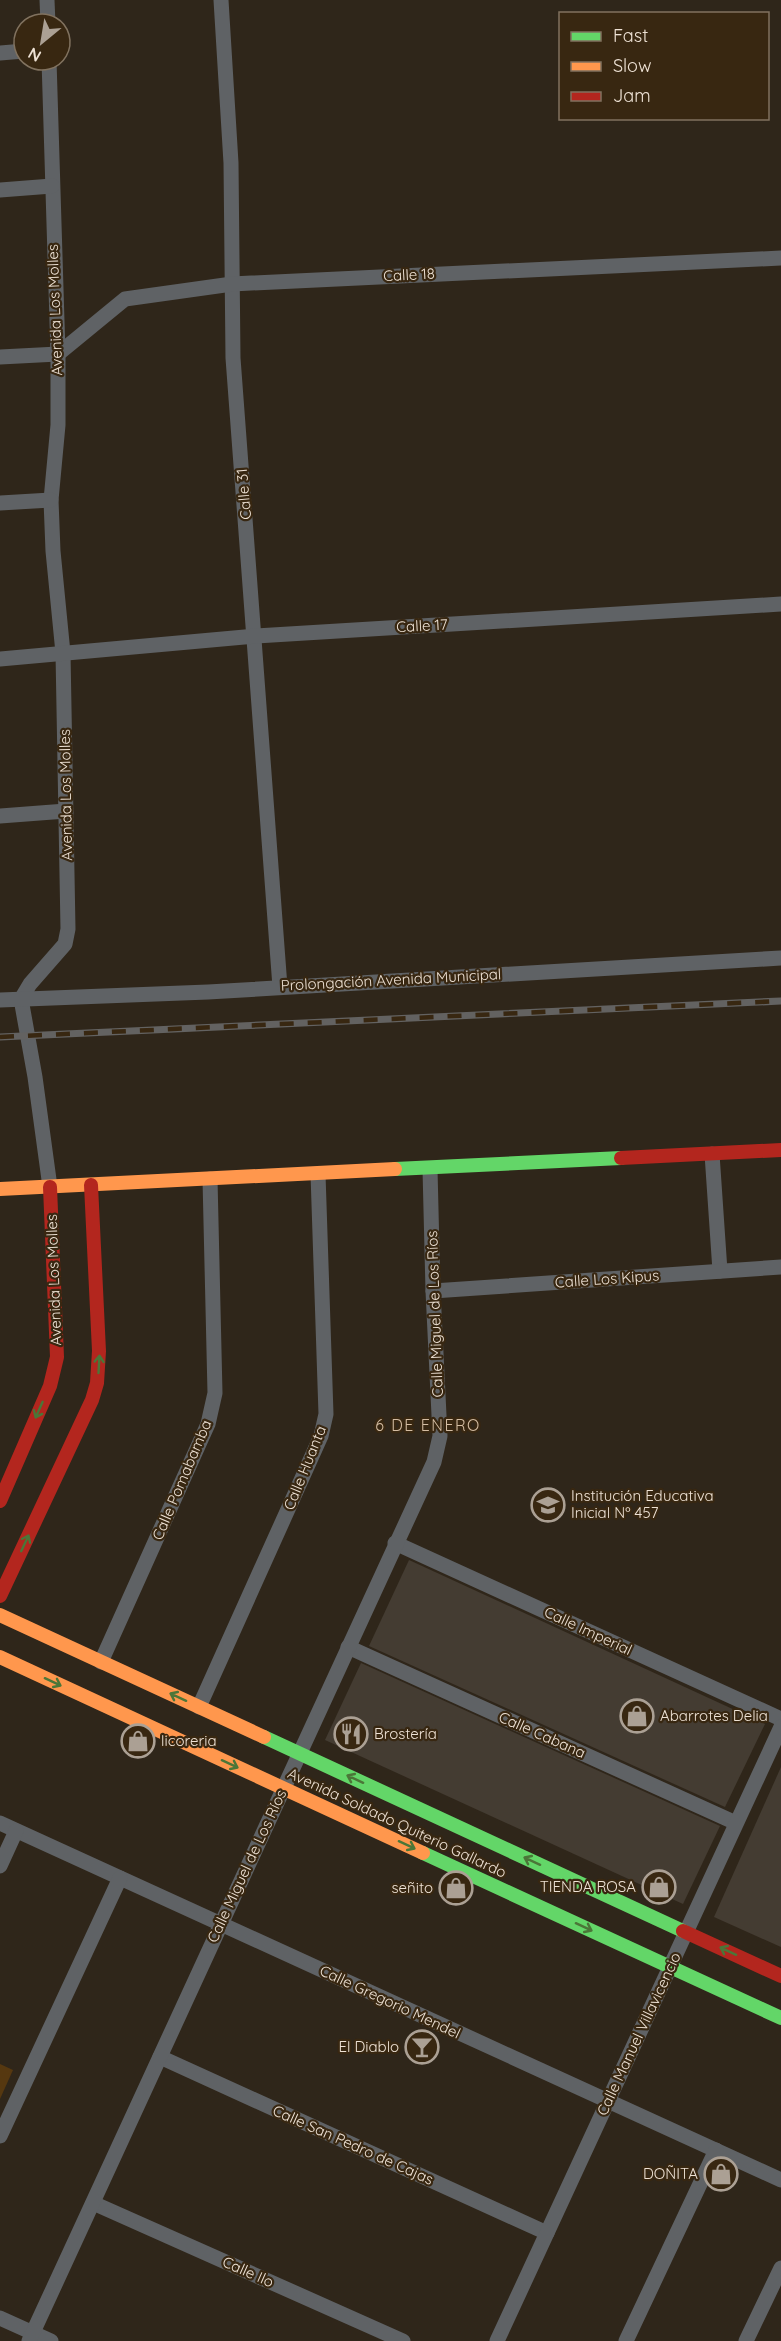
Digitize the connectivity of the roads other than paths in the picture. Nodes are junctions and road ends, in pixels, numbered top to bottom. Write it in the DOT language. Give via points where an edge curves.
graph roads {
  1 [pos="221,0"];
  2 [pos="49,72"];
  3 [pos="52,186"];
  4 [pos="0,189"];
  5 [pos="781,258"];
  6 [pos="231,284"];
  7 [pos="58,354"];
  8 [pos="0,357"];
  9 [pos="51,500"];
  10 [pos="0,503"];
  11 [pos="781,604"];
  12 [pos="256,636"];
  13 [pos="63,653"];
  14 [pos="0,659"];
  15 [pos="66,811"];
  16 [pos="0,816"];
  17 [pos="781,958"];
  18 [pos="280,987"];
  19 [pos="21,999"];
  20 [pos="0,1000"];
  21 [pos="781,1150"];
  22 [pos="712,1154"];
  23 [pos="430,1169"];
  24 [pos="318,1174"];
  25 [pos="210,1179"];
  26 [pos="91,1185"];
  27 [pos="50,1186"];
  28 [pos="0,1189"];
  29 [pos="781,1267"];
  30 [pos="720,1271"];
  31 [pos="433,1291"];
  32 [pos="0,1501"];
  33 [pos="395,1543"];
  34 [pos="0,1596"];
  35 [pos="0,1615"];
  36 [pos="348,1647"];
  37 [pos="0,1657"];
  38 [pos="101,1662"];
  39 [pos="200,1707"];
  40 [pos="781,1719"];
  41 [pos="781,1727"];
  42 [pos="299,1753"];
  43 [pos="283,1788"];
  44 [pos="0,1823"];
  45 [pos="736,1823"];
  46 [pos="16,1831"];
  47 [pos="0,1866"];
  48 [pos="120,1878"];
  49 [pos="221,1924"];
  50 [pos="686,1932"];
  51 [pos="670,1967"];
  52 [pos="781,1976"];
  53 [pos="781,2018"];
  54 [pos="160,2057"];
  55 [pos="608,2101"];
  56 [pos="0,2136"];
  57 [pos="716,2150"];
  58 [pos="781,2180"];
  59 [pos="93,2203"];
  60 [pos="547,2233"];
  61 [pos="781,2268"];
  62 [pos="0,2318"];
  63 [pos="31,2337"];
  64 [pos="51,2341"];
  65 [pos="403,2341"];
  66 [pos="497,2341"];
  67 [pos="626,2341"];
  68 [pos="746,2341"];
  1 -- 6 [label="street, Calle 31" via="231,163"];
  2 -- 3 [label="street, Avenida Los Molles"];
  3 -- 4 [label="street"];
  3 -- 7 [label="street, Avenida Los Molles"];
  5 -- 6 [label="street, Calle 18"];
  6 -- 7 [label="street, Calle 18" via="125,299"];
  6 -- 12 [label="street, Calle 31" via="233,358"];
  7 -- 8 [label="street"];
  7 -- 9 [label="street, Avenida Los Molles" via="58,425"];
  9 -- 10 [label="street"];
  9 -- 13 [label="street, Avenida Los Molles"];
  11 -- 12 [label="street, Calle 17"];
  12 -- 13 [label="street, Calle 17"];
  12 -- 18 [label="street, Calle 31"];
  13 -- 14 [label="street, Calle 17"];
  13 -- 15 [label="street, Avenida Los Molles"];
  15 -- 16 [label="street"];
  15 -- 19 [label="street, Avenida Los Molles" via="65,944"];
  17 -- 18 [label="street, Prolongación Avenida Municipal"];
  18 -- 19 [label="street, Prolongación Avenida Municipal"];
  19 -- 20 [label="street, Prolongación Avenida Municipal"];
  19 -- 27 [label="street, Avenida Los Molles"];
  21 -- 22 [label="street"];
  22 -- 23 [label="street"];
  22 -- 30 [label="street"];
  23 -- 24 [label="street"];
  23 -- 31 [label="street, Calle Miguel de Los Ríos"];
  24 -- 25 [label="street"];
  24 -- 39 [label="street, Calle Huanta" via="326,1414 321,1436"];
  25 -- 26 [label="street"];
  25 -- 38 [label="street, Calle Pomabamba" via="215,1393 208,1424"];
  26 -- 27 [label="street"];
  34 -- 26 [label="street, one-way" via="97,1383"];
  27 -- 28 [label="street"];
  27 -- 32 [label="street, Avenida Los Molles, one-way" via="57,1357 50,1386"];
  29 -- 30 [label="street, Calle Los Kipus"];
  30 -- 31 [label="street, Calle Los Kipus"];
  31 -- 33 [label="street, Calle Miguel de Los Ríos" via="440,1436 434,1462"];
  33 -- 36 [label="street, Calle Miguel de Los Ríos"];
  33 -- 40 [label="street, Calle Imperial"];
  35 -- 38 [label="street, Avenida Soldado Quiterio Gallardo"];
  36 -- 42 [label="street, Calle Miguel de Los Ríos"];
  36 -- 45 [label="street, Calle Cabana"];
  37 -- 43 [label="street, Avenida Soldado Quiterio Gallardo, one-way"];
  39 -- 38 [label="street, Avenida Soldado Quiterio Gallardo, one-way"];
  39 -- 42 [label="street, Avenida Soldado Quiterio Gallardo"];
  41 -- 45 [label="street, Calle Manuel Villavicencio"];
  42 -- 43 [label="street, Calle Miguel de Los Ríos"];
  50 -- 42 [label="street, Avenida Soldado Quiterio Gallardo, one-way"];
  43 -- 49 [label="street, Calle Miguel de Los Ríos"];
  43 -- 51 [label="street, Avenida Soldado Quiterio Gallardo, one-way"];
  44 -- 46 [label="street, Calle Gregorio Mendel"];
  45 -- 50 [label="street, Calle Manuel Villavicencio"];
  46 -- 47 [label="street"];
  46 -- 48 [label="street, Calle Gregorio Mendel"];
  48 -- 49 [label="street, Calle Gregorio Mendel"];
  48 -- 56 [label="street"];
  49 -- 54 [label="street, Calle Miguel de Los Ríos"];
  49 -- 55 [label="street, Calle Gregorio Mendel"];
  50 -- 51 [label="street, Calle Manuel Villavicencio"];
  52 -- 50 [label="street, Avenida Soldado Quiterio Gallardo, one-way"];
  51 -- 53 [label="street, Avenida Soldado Quiterio Gallardo"];
  51 -- 55 [label="street, Calle Manuel Villavicencio"];
  54 -- 59 [label="street, Calle Miguel de Los Ríos"];
  54 -- 60 [label="street, Calle San Pedro de Cajas"];
  55 -- 57 [label="street, Calle Gregorio Mendel"];
  55 -- 60 [label="street, Calle Manuel Villavicencio"];
  57 -- 58 [label="street, Calle Gregorio Mendel"];
  57 -- 67 [label="street"];
  59 -- 63 [label="street, Calle Miguel de Los Ríos"];
  59 -- 65 [label="street, Calle Ilo"];
  60 -- 66 [label="street, Calle Manuel Villavicencio"];
  61 -- 68 [label="street"];
  62 -- 63 [label="street"];
  63 -- 64 [label="street"];
}
